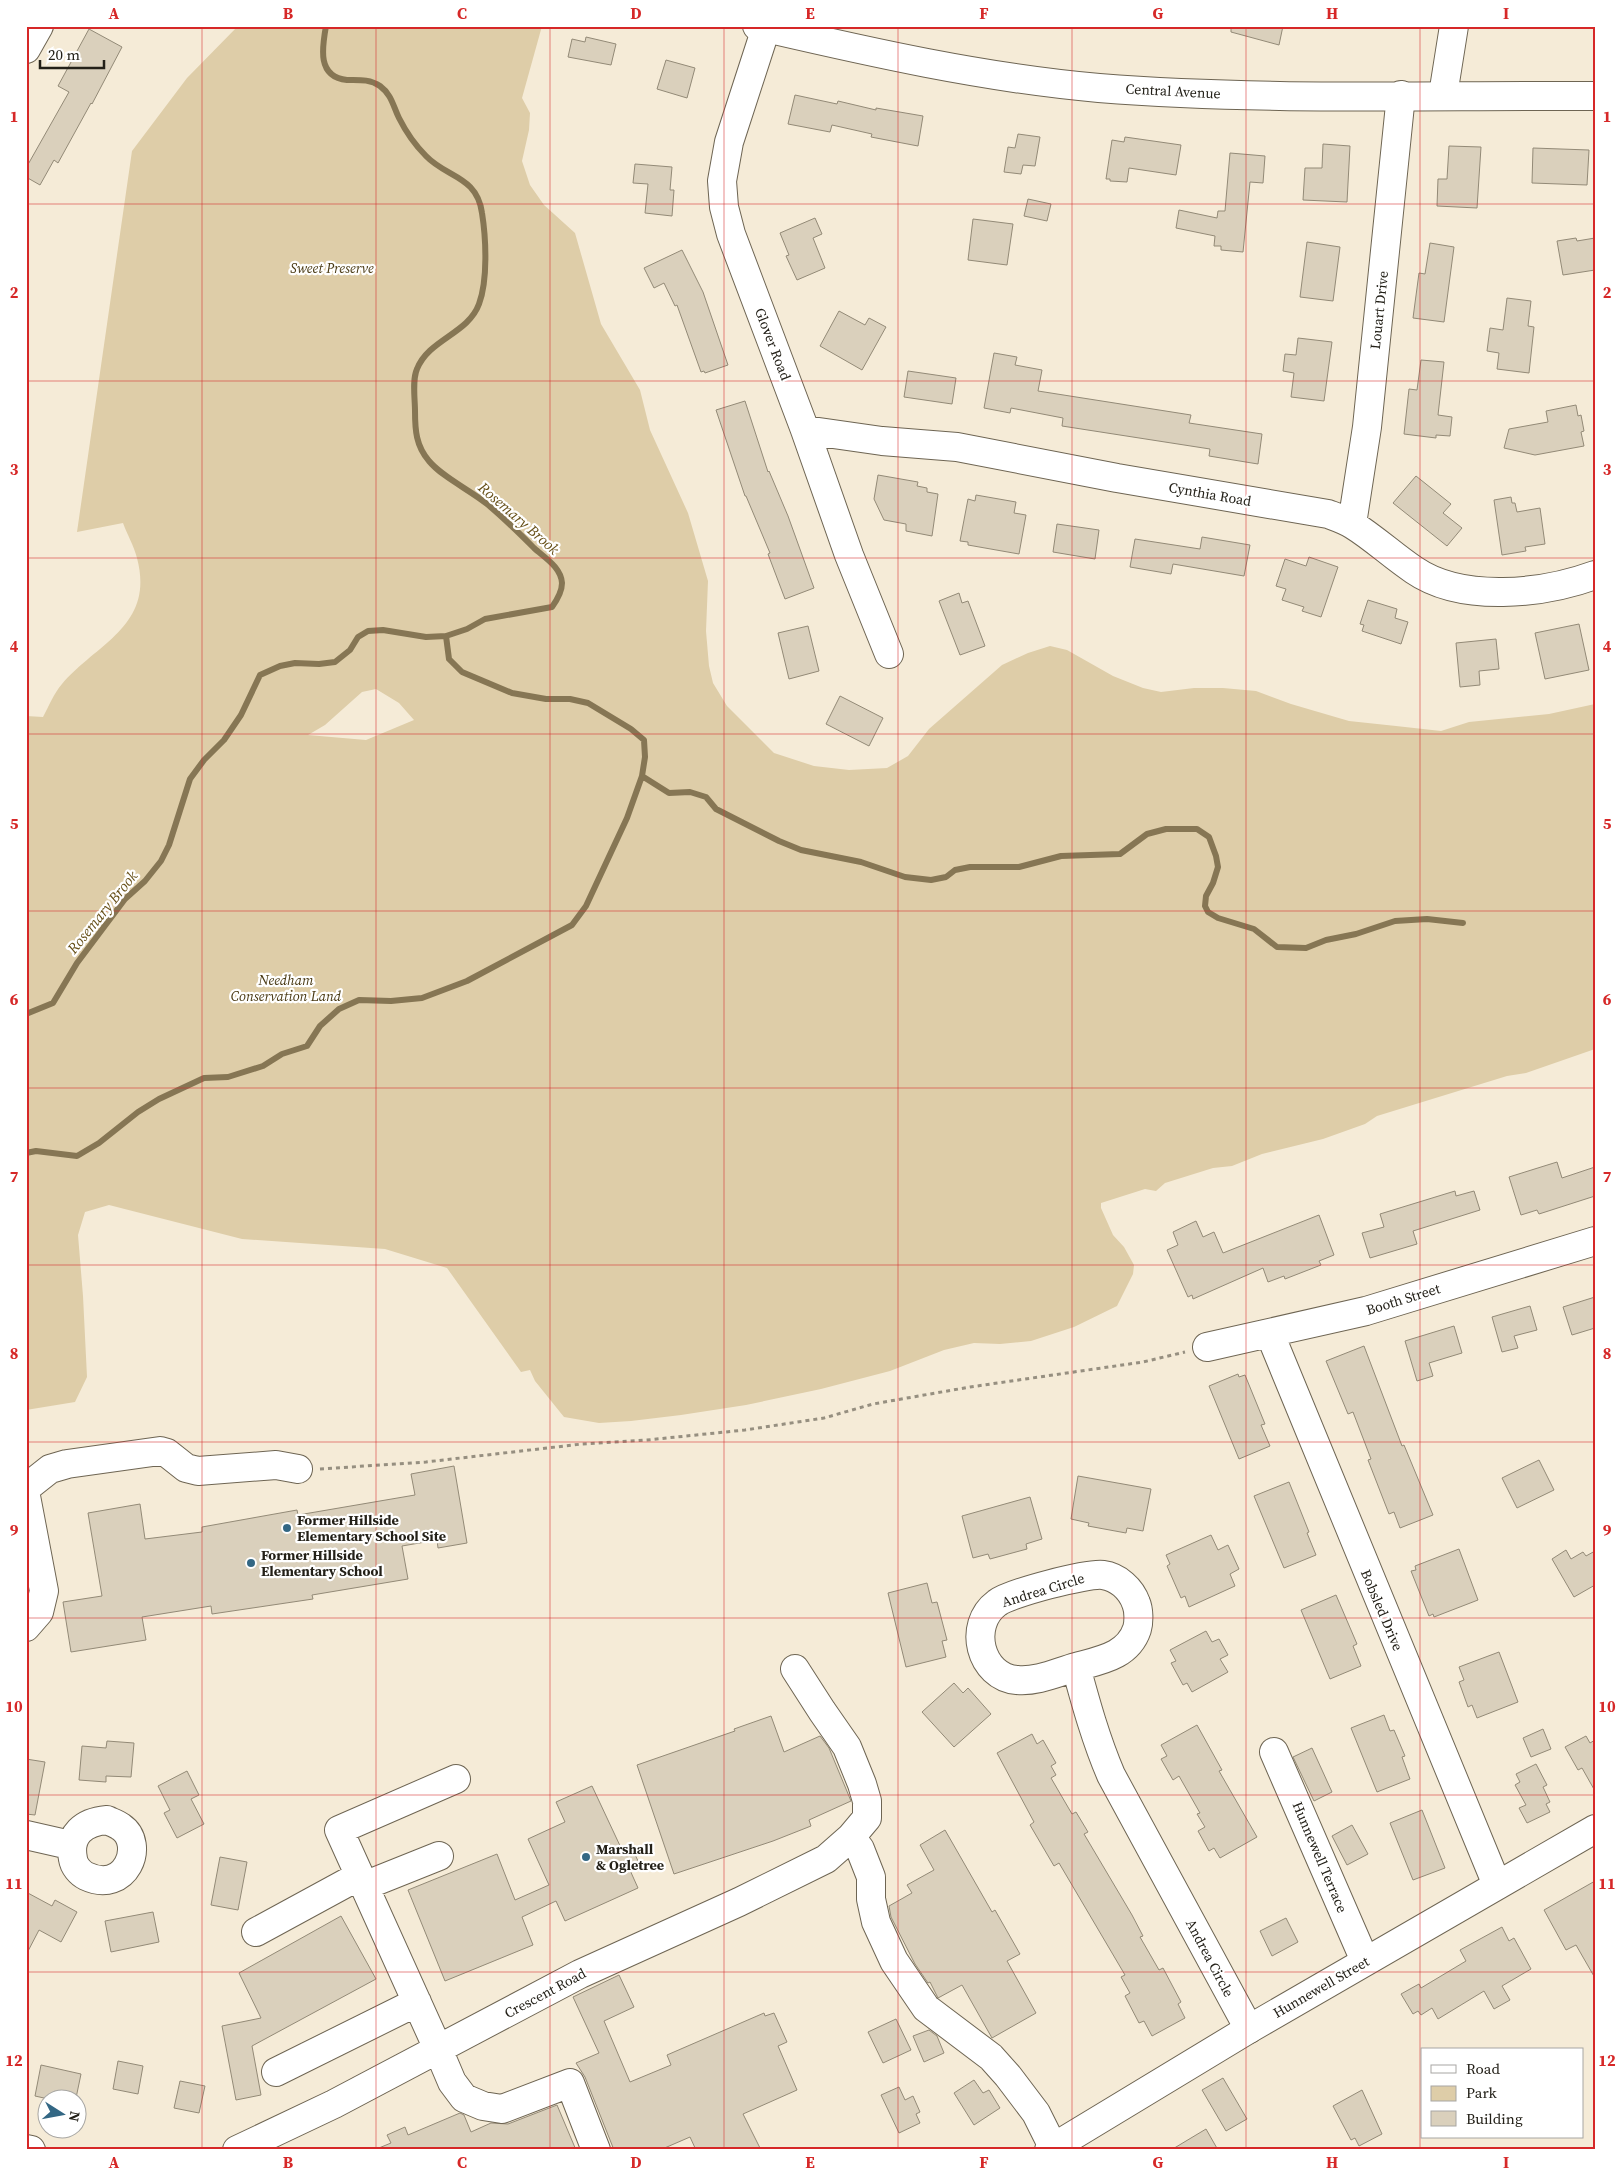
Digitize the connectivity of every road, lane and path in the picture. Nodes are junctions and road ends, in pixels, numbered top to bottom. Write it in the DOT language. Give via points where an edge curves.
graph roads {
  1 [pos="39,26"];
  2 [pos="1454,26"];
  3 [pos="761,27"];
  4 [pos="26,49"];
  5 [pos="1400,95"];
  6 [pos="1443,95"];
  7 [pos="1595,96"];
  8 [pos="806,430"];
  9 [pos="1352,524"];
  10 [pos="1595,575"];
  11 [pos="889,654"];
  12 [pos="1595,1241"];
  13 [pos="1270,1334"];
  14 [pos="1207,1347"];
  15 [pos="298,1469"];
  16 [pos="26,1488"];
  17 [pos="26,1496"];
  18 [pos="32,1555"];
  19 [pos="26,1627"];
  20 [pos="1076,1667"];
  21 [pos="795,1669"];
  22 [pos="1274,1752"];
  23 [pos="456,1779"];
  24 [pos="1595,1830"];
  25 [pos="26,1836"];
  26 [pos="851,1837"];
  27 [pos="70,1845"];
  28 [pos="439,1856"];
  29 [pos="362,1881"];
  30 [pos="1497,1885"];
  31 [pos="256,1932"];
  32 [pos="1365,1962"];
  33 [pos="417,2002"];
  34 [pos="1249,2029"];
  35 [pos="438,2049"];
  36 [pos="276,2072"];
  37 [pos="1059,2147"];
  38 [pos="26,2149"];
  39 [pos="31,2150"];
  40 [pos="237,2150"];
  41 [pos="596,2150"];
  1 -- 4 [label="street"];
  2 -- 6 [label="street"];
  3 -- 5 [label="street, Central Avenue" via="1004,76 1082,86 1218,94"];
  3 -- 8 [label="street, Glover Road" via="729,142 722,181 724,207 731,234"];
  5 -- 6 [label="street, Central Avenue"];
  5 -- 9 [label="street, Louart Drive" via="1367,427"];
  6 -- 7 [label="street, Central Avenue"];
  8 -- 9 [label="street, Cynthia Road" via="957,447 1328,514"];
  8 -- 11 [label="street, Glover Road" via="848,555"];
  9 -- 10 [label="street, Cynthia Road" via="1438,584 1480,592 1535,589 1572,583"];
  12 -- 13 [label="street, Booth Street" via="1366,1311"];
  13 -- 14 [label="street, Booth Street"];
  13 -- 30 [label="street, Bobsled Drive"];
  14 -- 15 [label="path" via="1143,1362 970,1387 873,1404 824,1418 745,1430 426,1462"];
  15 -- 16 [label="street" via="276,1465 198,1471 186,1468 160,1451 67,1464 50,1469"];
  17 -- 18 [label="street"];
  18 -- 19 [label="street" via="44,1591 39,1612"];
  20 -- 20 [label="street, Andrea Circle" via="1115,1656 1135,1636 1139,1624 1138,1606 1132,1593 1118,1580 1104,1575 1089,1575 1012,1596 997,1603 983,1620 979,1638 982,1653 1002,1676 1028,1680"];
  20 -- 34 [label="street, Andrea Circle" via="1097,1742 1111,1775"];
  21 -- 26 [label="street, Crescent Road" via="847,1747 862,1784 867,1801 866,1818"];
  22 -- 32 [label="street, Hunnewell Terrace"];
  23 -- 29 [label="street" via="338,1830"];
  24 -- 30 [label="street, Hunnewell Street"];
  25 -- 27 [label="street"];
  26 -- 35 [label="street, Crescent Road" via="826,1858 739,1902 580,1974"];
  26 -- 37 [label="street" via="860,1849 871,1877 876,1922 894,1961 926,2008 991,2057 1008,2076"];
  28 -- 29 [label="street"];
  29 -- 31 [label="street"];
  29 -- 33 [label="street"];
  30 -- 32 [label="street, Hunnewell Street"];
  32 -- 34 [label="street, Hunnewell Street"];
  33 -- 35 [label="street"];
  33 -- 36 [label="street"];
  34 -- 37 [label="street, Hunnewell Street"];
  35 -- 40 [label="street, Crescent Road"];
  35 -- 41 [label="street" via="460,2093 483,2106 502,2108 570,2083"];
  38 -- 39 [label="street"];
}
